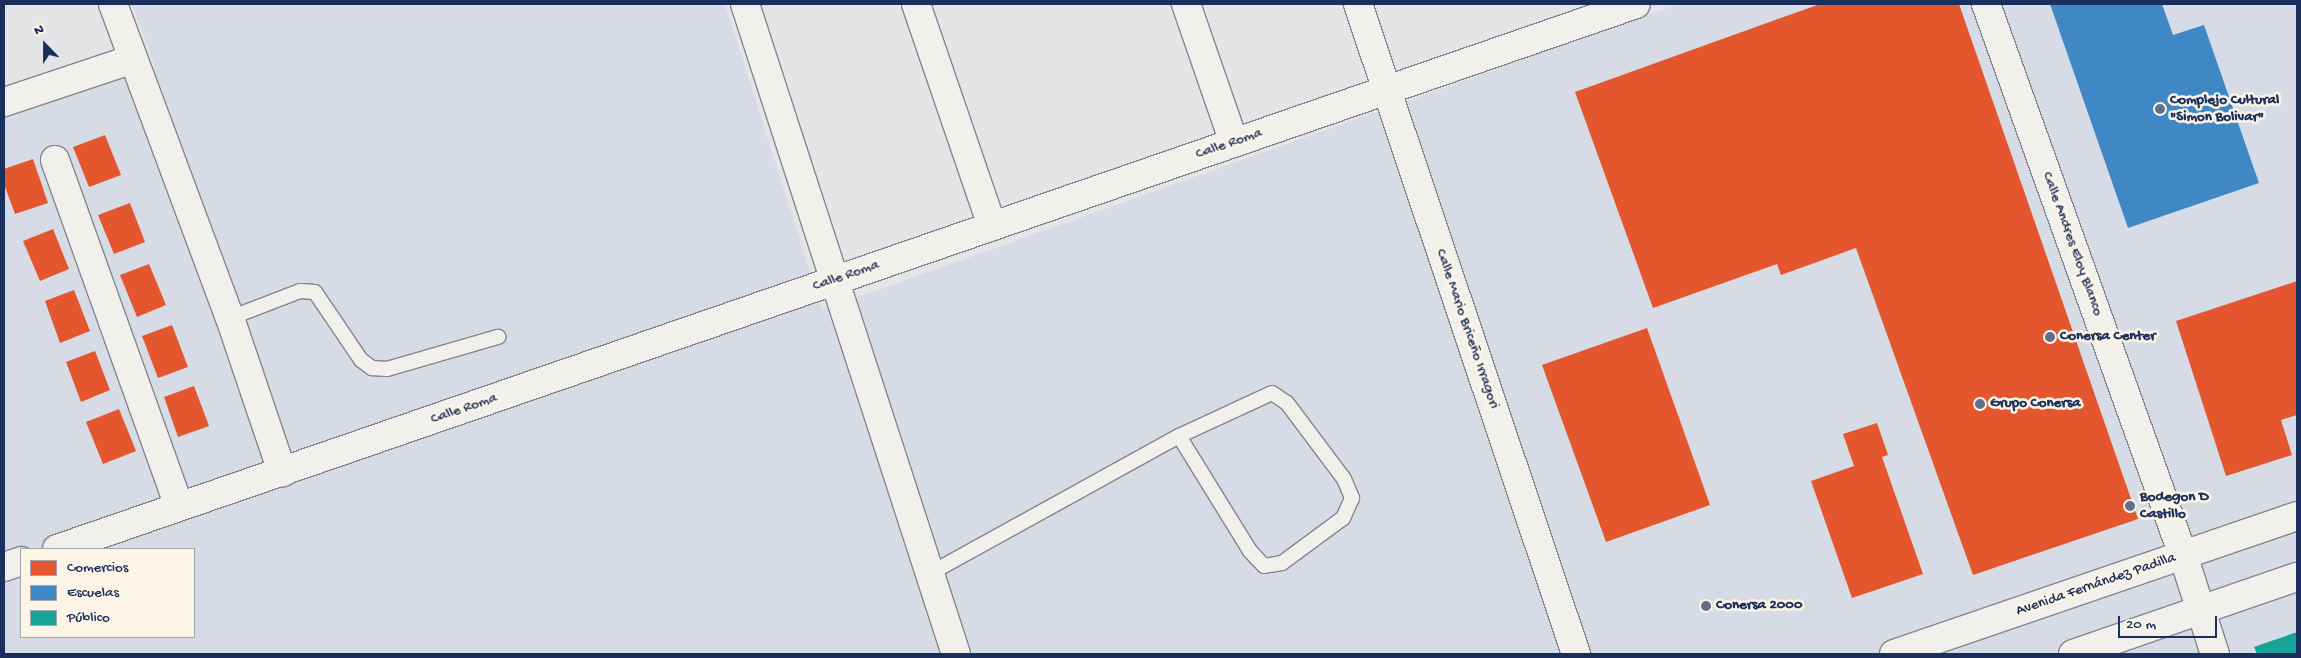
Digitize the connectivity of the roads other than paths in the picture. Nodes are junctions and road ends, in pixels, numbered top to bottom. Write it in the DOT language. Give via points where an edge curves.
graph roads {
  1 [pos="113,4"];
  2 [pos="745,4"];
  3 [pos="916,4"];
  4 [pos="1186,4"];
  5 [pos="1358,4"];
  6 [pos="1636,4"];
  7 [pos="1986,4"];
  8 [pos="133,58"];
  9 [pos="1386,90"];
  10 [pos="4,102"];
  11 [pos="1234,142"];
  12 [pos="54,160"];
  13 [pos="992,226"];
  14 [pos="834,281"];
  15 [pos="230,318"];
  16 [pos="498,337"];
  17 [pos="1179,436"];
  18 [pos="282,472"];
  19 [pos="179,507"];
  20 [pos="2297,516"];
  21 [pos="59,548"];
  22 [pos="2183,555"];
  23 [pos="20,561"];
  24 [pos="4,567"];
  25 [pos="929,574"];
  26 [pos="2297,577"];
  27 [pos="2201,611"];
  28 [pos="956,654"];
  29 [pos="1576,654"];
  30 [pos="1894,654"];
  31 [pos="2073,654"];
  32 [pos="2215,654"];
  1 -- 8 [label="street"];
  2 -- 14 [label="street"];
  3 -- 13 [label="street"];
  4 -- 11 [label="street"];
  5 -- 9 [label="street, Calle Mario Briceño Irragori"];
  6 -- 9 [label="street, Calle Roma"];
  7 -- 22 [label="street, Calle Andres Eloy Blanco"];
  8 -- 10 [label="street"];
  8 -- 15 [label="street"];
  9 -- 11 [label="street, Calle Roma"];
  9 -- 29 [label="street, Calle Mario Briceño Irragori"];
  11 -- 13 [label="street, Calle Roma"];
  12 -- 19 [label="street"];
  13 -- 14 [label="street, Calle Roma"];
  14 -- 18 [label="street, Calle Roma"];
  14 -- 25 [label="street"];
  15 -- 16 [label="lane" via="300,291 315,292 361,360 372,368 387,369"];
  15 -- 18 [label="street"];
  17 -- 17 [label="lane" via="1272,393 1292,410 1344,479 1352,498 1343,518 1282,562 1264,566 1250,551"];
  17 -- 25 [label="lane"];
  18 -- 19 [label="street, Calle Roma"];
  19 -- 21 [label="street, Calle Roma"];
  20 -- 22 [label="street, Avenida Fernández Padilla"];
  22 -- 27 [label="street, Calle Andres Eloy Blanco"];
  22 -- 30 [label="street, Avenida Fernández Padilla"];
  23 -- 24 [label="street"];
  25 -- 28 [label="street"];
  26 -- 27 [label="street"];
  27 -- 31 [label="street"];
  27 -- 32 [label="street, Calle Andres Eloy Blanco"];
}
